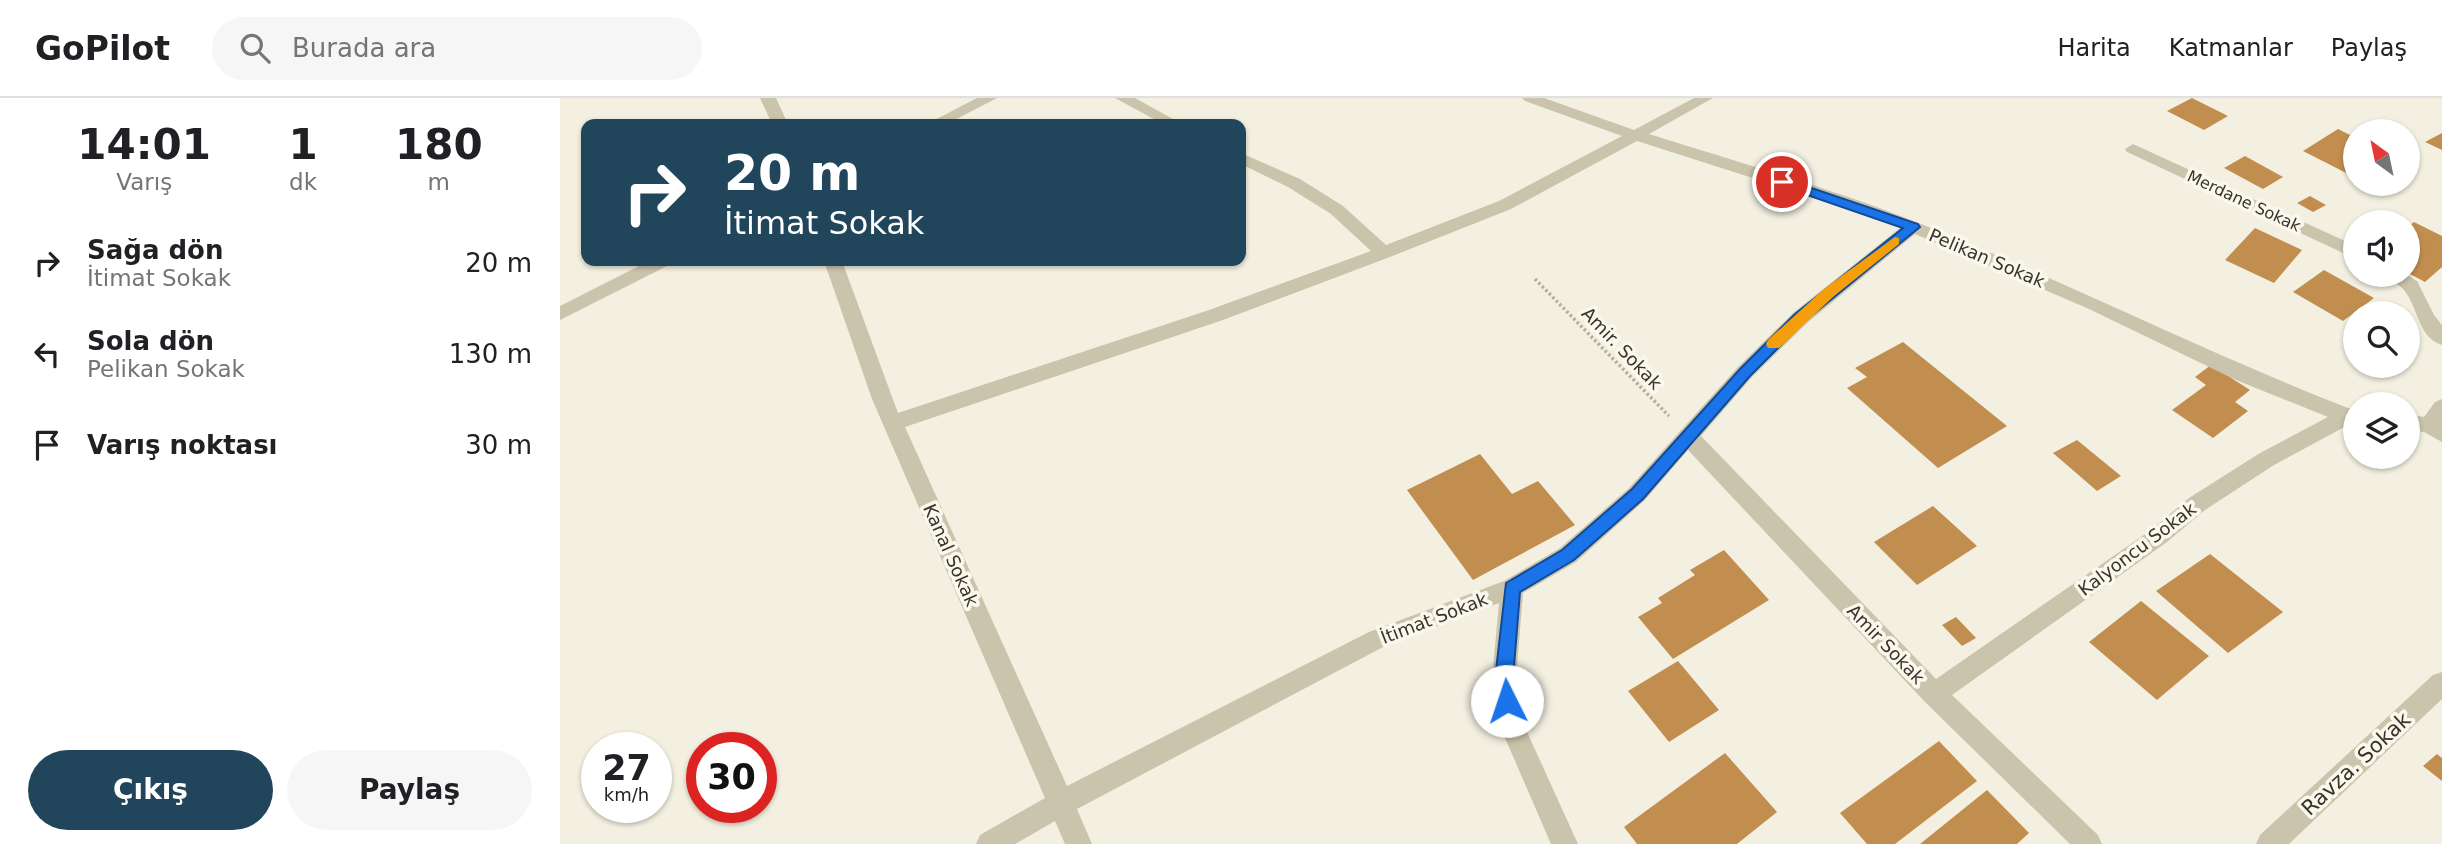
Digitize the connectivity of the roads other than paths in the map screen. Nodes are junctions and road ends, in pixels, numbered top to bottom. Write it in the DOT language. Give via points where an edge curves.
graph roads {
  1 [pos="768,98"];
  2 [pos="989,98"];
  3 [pos="1124,98"];
  4 [pos="1530,98"];
  5 [pos="1705,98"];
  6 [pos="777,119"];
  7 [pos="945,119"];
  8 [pos="1164,119"];
  9 [pos="1636,135"];
  10 [pos="2133,149"];
  11 [pos="1246,160"];
  12 [pos="1913,227"];
  13 [pos="2343,247"];
  14 [pos="1384,253"];
  15 [pos="653,266"];
  16 [pos="835,266"];
  17 [pos="2412,287"];
  18 [pos="560,314"];
  19 [pos="2442,338"];
  20 [pos="2442,407"];
  21 [pos="2343,413"];
  22 [pos="2343,420"];
  23 [pos="893,423"];
  24 [pos="2435,429"];
  25 [pos="1689,437"];
  26 [pos="1512,588"];
  27 [pos="2442,683"];
  28 [pos="1934,694"];
  29 [pos="1061,803"];
  30 [pos="989,844"];
  31 [pos="1079,844"];
  32 [pos="1564,844"];
  33 [pos="2090,844"];
  34 [pos="2269,844"];
  1 -- 6 [label="street"];
  2 -- 7 [label="street"];
  3 -- 8 [label="street"];
  4 -- 9 [label="street, Pelikan Sokak"];
  5 -- 9 [label="street"];
  9 -- 12 [label="street, Pelikan Sokak"];
  9 -- 14 [label="street" via="1505,205"];
  10 -- 13 [label="street, Merdane Sokak"];
  11 -- 14 [label="street" via="1337,210"];
  12 -- 21 [label="street, Pelikan Sokak" via="2244,375"];
  12 -- 25 [label="street, İtimat Sokak" via="1800,318"];
  14 -- 23 [label="street" via="1216,315"];
  15 -- 18 [label="street"];
  16 -- 23 [label="street, Kanal Sokak"];
  17 -- 19 [label="street" via="2426,318"];
  20 -- 24 [label="street"];
  22 -- 28 [label="street, Kalyoncu Sokak" via="2267,459 2197,504 2159,536"];
  23 -- 29 [label="street, Kanal Sokak"];
  25 -- 26 [label="street, İtimat Sokak" via="1637,494 1568,555"];
  25 -- 28 [label="street, Amir Sokak"];
  26 -- 29 [label="street, İtimat Sokak" via="1377,639"];
  26 -- 32 [label="street" via="1504,679 1511,724"];
  27 -- 34 [label="street, Ravza. Sokak"];
  28 -- 33 [label="street, Amir Sokak"];
  29 -- 30 [label="street, İtimat Sokak"];
  29 -- 31 [label="street, Kanal Sokak"];
}
